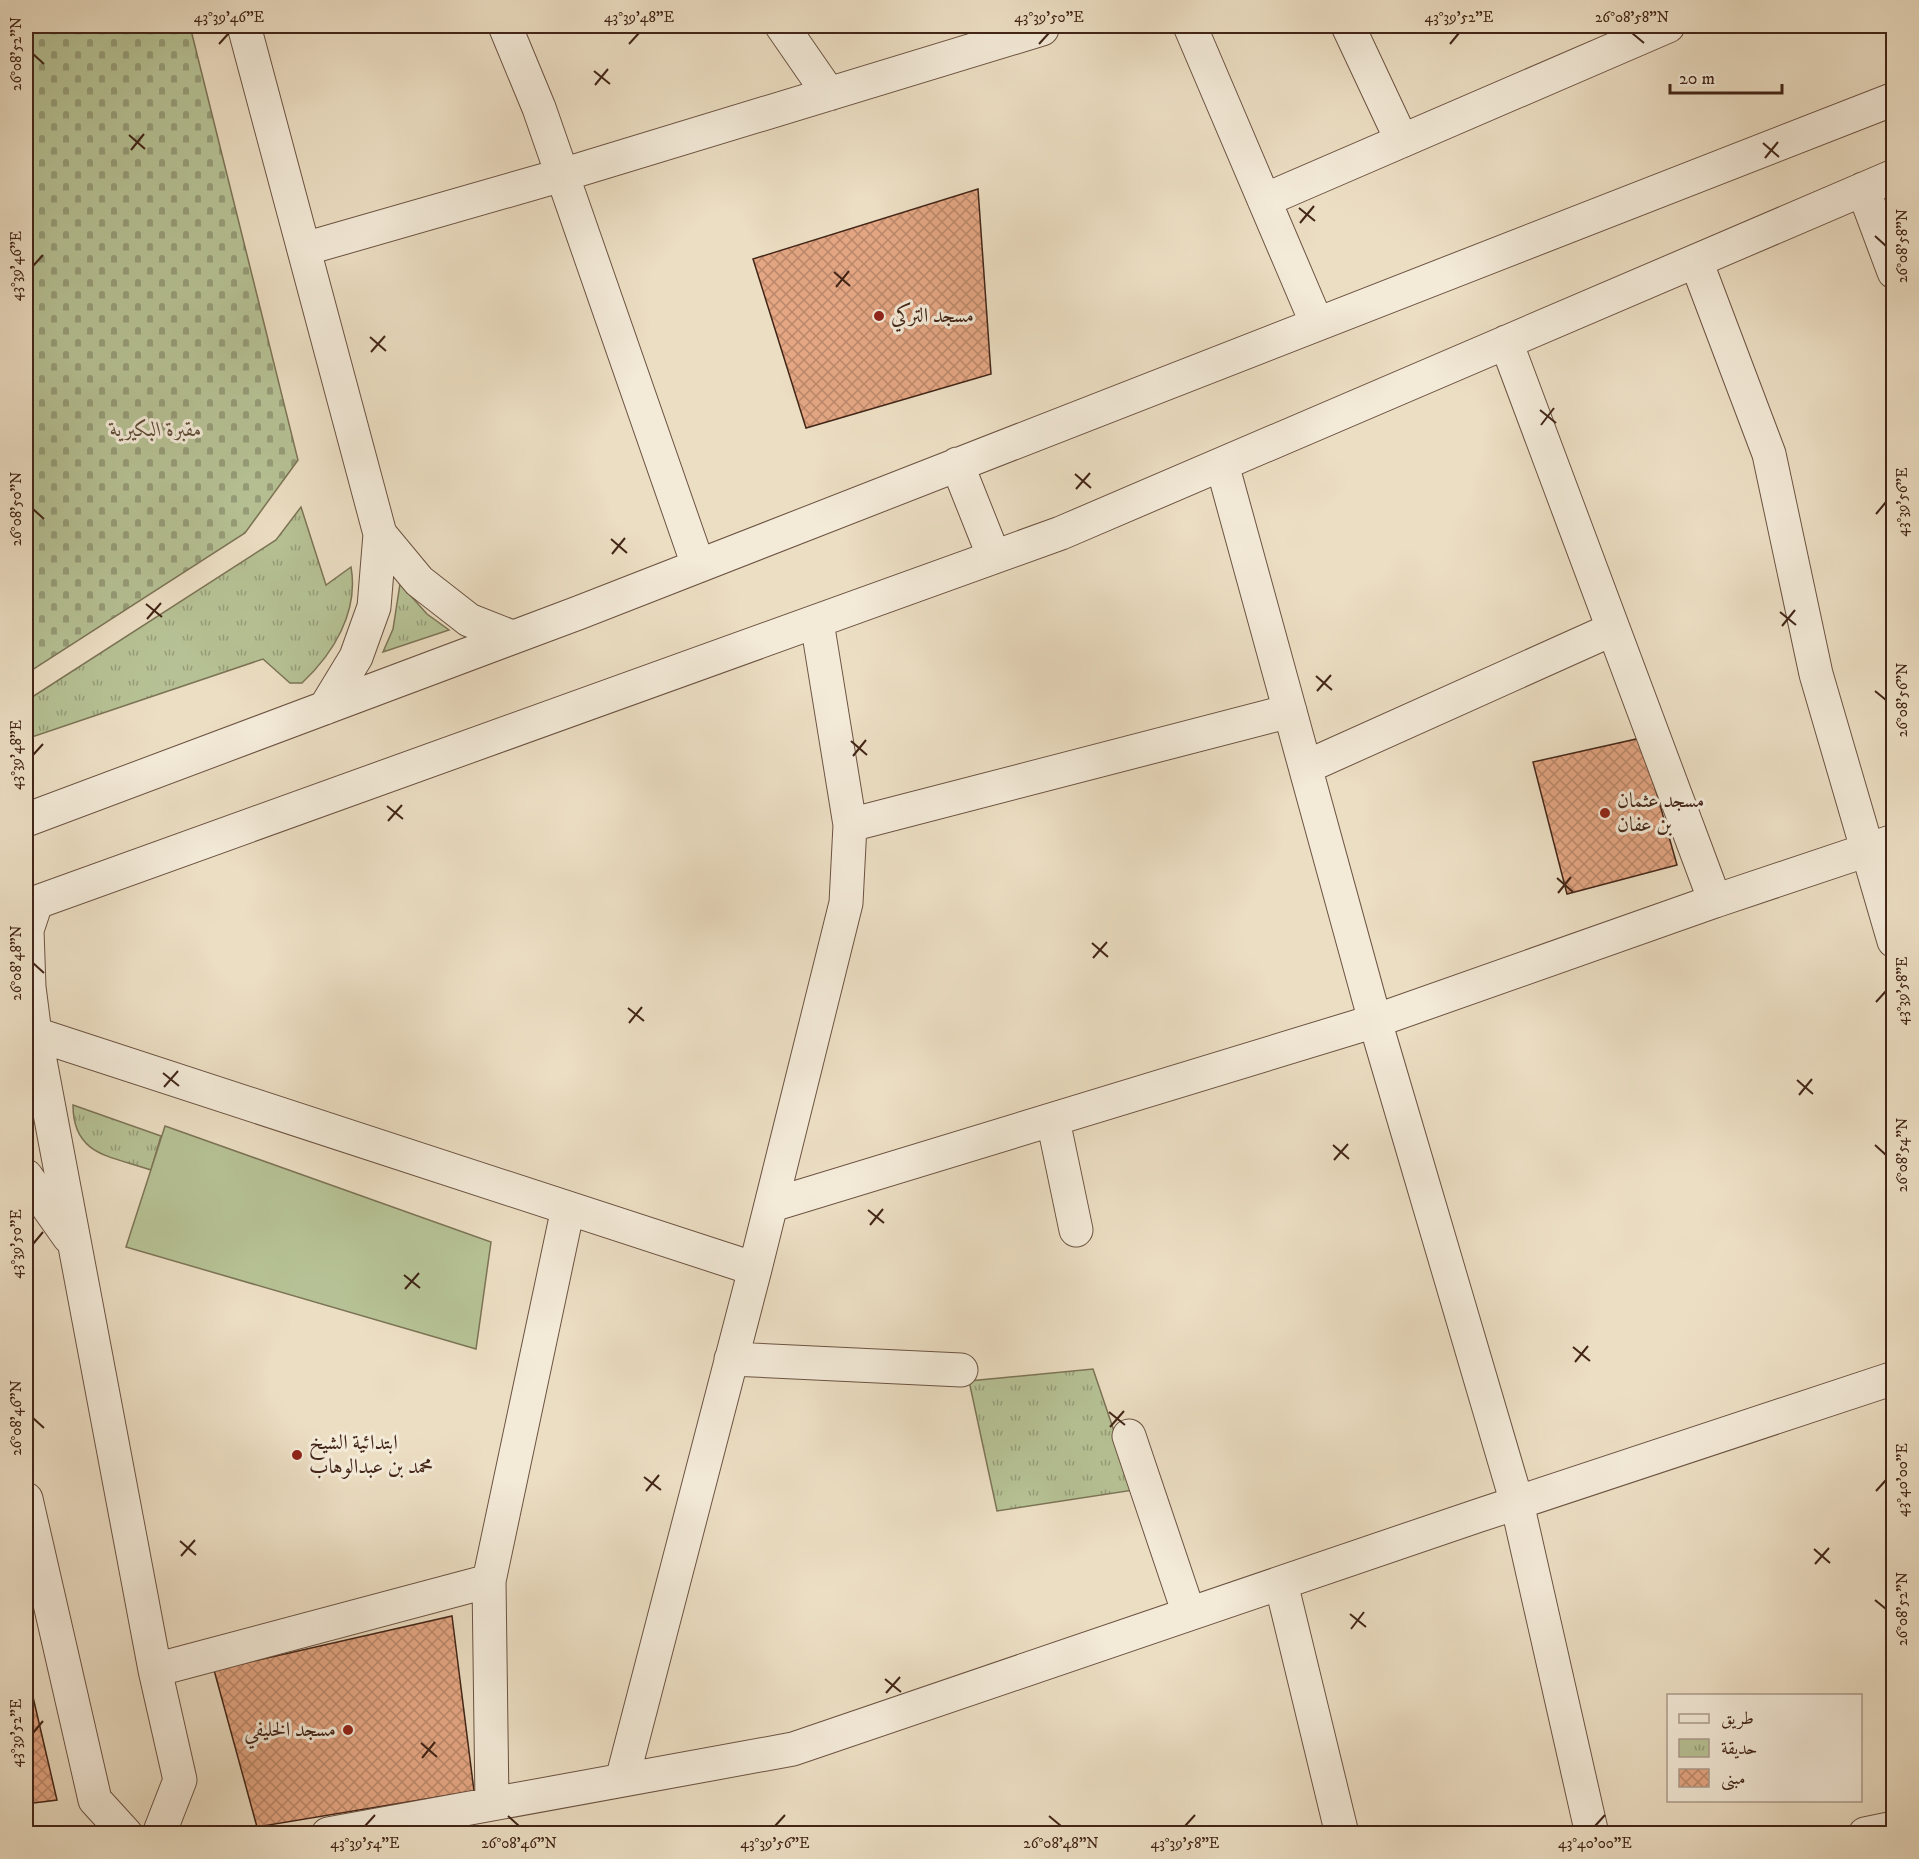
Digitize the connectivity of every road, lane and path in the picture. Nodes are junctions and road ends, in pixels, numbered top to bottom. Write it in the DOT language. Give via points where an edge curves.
graph roads {
  1 [pos="244,26"];
  2 [pos="505,26"];
  3 [pos="782,26"];
  4 [pos="1190,26"];
  5 [pos="1348,26"];
  6 [pos="1668,26"];
  7 [pos="1042,29"];
  8 [pos="829,94"];
  9 [pos="1893,99"];
  10 [pos="1402,141"];
  11 [pos="562,175"];
  12 [pos="1893,176"];
  13 [pos="1863,189"];
  14 [pos="1265,200"];
  15 [pos="304,249"];
  16 [pos="1696,261"];
  17 [pos="1893,272"];
  18 [pos="1317,324"];
  19 [pos="1506,342"];
  20 [pos="957,464"];
  21 [pos="1222,464"];
  22 [pos="380,534"];
  23 [pos="994,557"];
  24 [pos="699,565"];
  25 [pos="817,622"];
  26 [pos="1613,628"];
  27 [pos="512,637"];
  28 [pos="325,708"];
  29 [pos="1290,711"];
  30 [pos="1306,767"];
  31 [pos="26,820"];
  32 [pos="850,825"];
  33 [pos="1880,845"];
  34 [pos="1715,901"];
  35 [pos="31,904"];
  36 [pos="1893,941"];
  37 [pos="1375,1021"];
  38 [pos="35,1034"];
  39 [pos="1053,1120"];
  40 [pos="26,1176"];
  41 [pos="772,1205"];
  42 [pos="568,1208"];
  43 [pos="1076,1230"];
  44 [pos="75,1246"];
  45 [pos="755,1269"];
  46 [pos="731,1359"];
  47 [pos="961,1370"];
  48 [pos="1893,1378"];
  49 [pos="1129,1436"];
  50 [pos="26,1499"];
  51 [pos="1517,1503"];
  52 [pos="489,1581"];
  53 [pos="1281,1582"];
  54 [pos="1189,1614"];
  55 [pos="155,1670"];
  56 [pos="622,1780"];
  57 [pos="492,1804"];
  58 [pos="1893,1828"];
  59 [pos="126,1833"];
  60 [pos="159,1833"];
  61 [pos="328,1833"];
  62 [pos="1342,1833"];
  63 [pos="1592,1833"];
  64 [pos="1865,1833"];
  1 -- 15 [label="street"];
  2 -- 11 [label="street"];
  3 -- 8 [label="street"];
  4 -- 14 [label="street"];
  5 -- 10 [label="street"];
  6 -- 10 [label="street"];
  7 -- 8 [label="street"];
  8 -- 11 [label="street"];
  9 -- 18 [label="street"];
  10 -- 14 [label="street"];
  11 -- 15 [label="street"];
  11 -- 24 [label="street"];
  12 -- 13 [label="street"];
  13 -- 16 [label="street"];
  13 -- 17 [label="street"];
  14 -- 18 [label="street"];
  15 -- 22 [label="street"];
  16 -- 19 [label="street"];
  16 -- 33 [label="street" via="1769,454 1816,674"];
  18 -- 20 [label="street"];
  19 -- 21 [label="street"];
  19 -- 26 [label="street"];
  20 -- 23 [label="street"];
  20 -- 24 [label="street"];
  21 -- 23 [label="street"];
  21 -- 29 [label="street"];
  22 -- 27 [label="street" via="419,581 469,620"];
  22 -- 28 [label="street" via="374,607 356,657"];
  23 -- 25 [label="street"];
  24 -- 27 [label="street"];
  25 -- 32 [label="street"];
  25 -- 35 [label="street"];
  26 -- 30 [label="street"];
  26 -- 34 [label="street"];
  27 -- 28 [label="street"];
  28 -- 31 [label="street"];
  29 -- 30 [label="street"];
  29 -- 32 [label="street"];
  30 -- 37 [label="street"];
  32 -- 41 [label="street" via="846,903"];
  33 -- 34 [label="street"];
  33 -- 36 [label="street"];
  34 -- 37 [label="street"];
  35 -- 38 [label="street" via="27,930"];
  37 -- 39 [label="street"];
  37 -- 51 [label="street"];
  38 -- 42 [label="street"];
  38 -- 44 [label="street"];
  39 -- 41 [label="street"];
  39 -- 43 [label="street"];
  40 -- 44 [label="street"];
  41 -- 45 [label="street"];
  42 -- 45 [label="street"];
  42 -- 52 [label="street"];
  44 -- 55 [label="street"];
  45 -- 46 [label="street"];
  46 -- 47 [label="street"];
  46 -- 56 [label="street"];
  48 -- 51 [label="street"];
  49 -- 54 [label="street"];
  50 -- 59 [label="street" via="95,1800"];
  51 -- 53 [label="street"];
  51 -- 63 [label="street"];
  52 -- 55 [label="street"];
  52 -- 57 [label="street"];
  53 -- 54 [label="street"];
  53 -- 62 [label="street"];
  54 -- 56 [label="street" via="793,1749"];
  55 -- 60 [label="street" via="180,1780"];
  56 -- 57 [label="street"];
  57 -- 61 [label="street"];
  58 -- 64 [label="street"];
}
